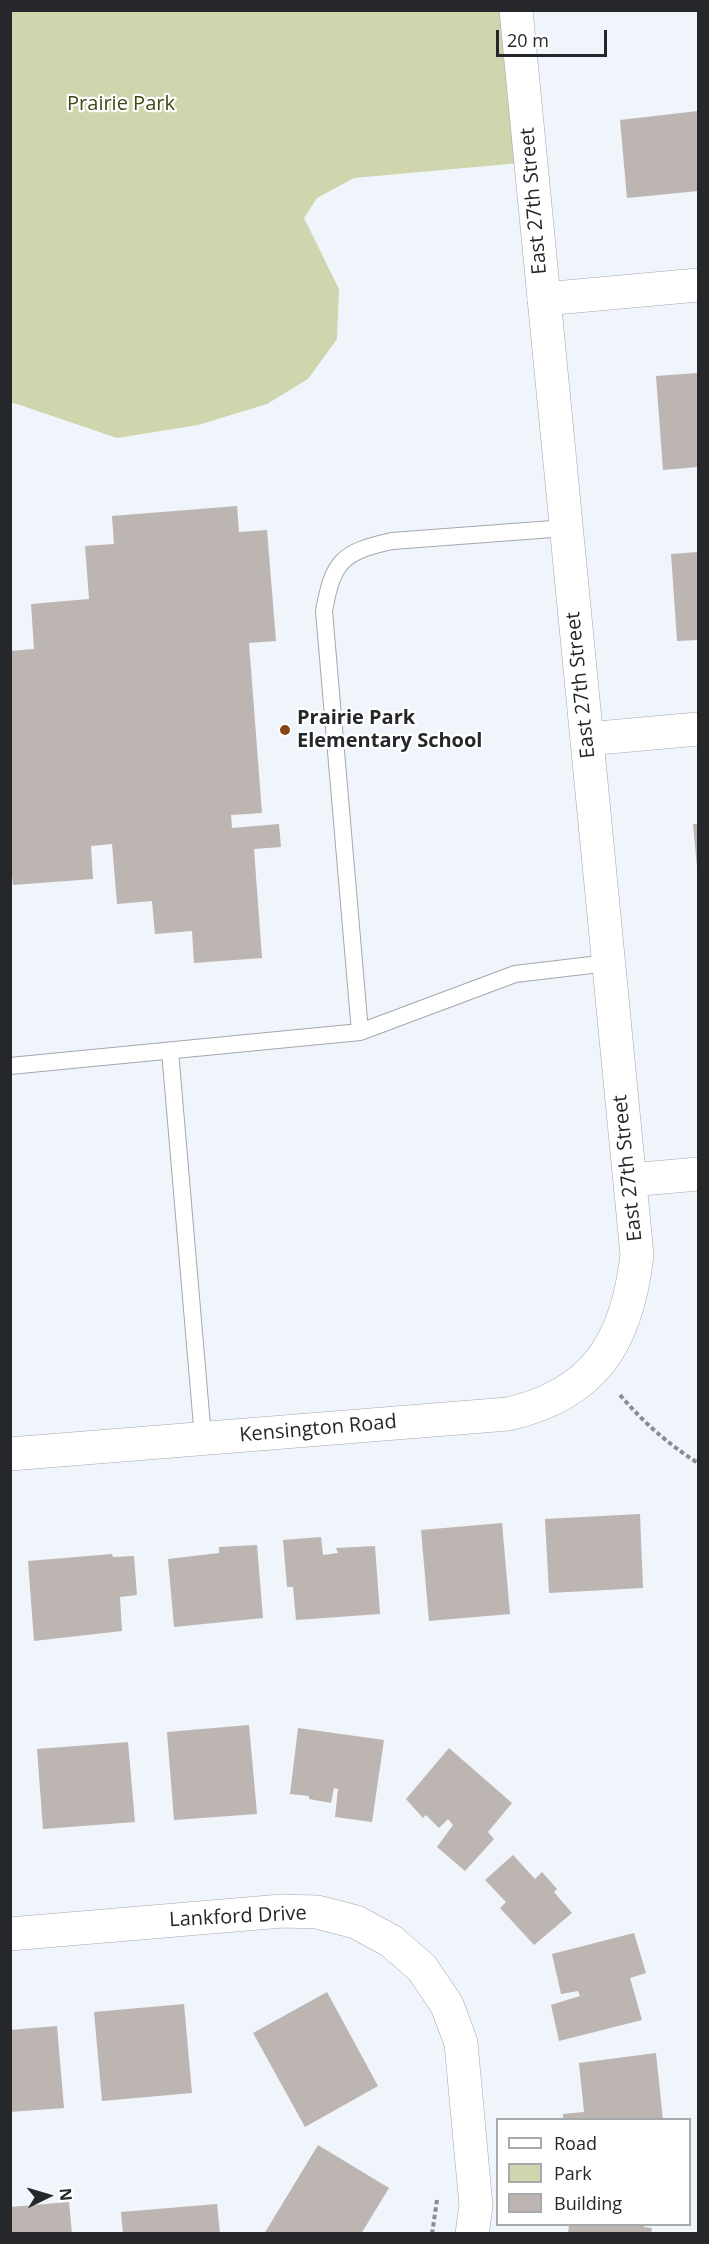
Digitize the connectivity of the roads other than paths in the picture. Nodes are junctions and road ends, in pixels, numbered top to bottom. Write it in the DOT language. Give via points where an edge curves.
graph roads {
  1 [pos="516,10"];
  2 [pos="699,285"];
  3 [pos="544,299"];
  4 [pos="566,528"];
  5 [pos="699,729"];
  6 [pos="587,739"];
  7 [pos="608,963"];
  8 [pos="360,1032"];
  9 [pos="170,1051"];
  10 [pos="10,1066"];
  11 [pos="699,1174"];
  12 [pos="630,1180"];
  13 [pos="606,1353"];
  14 [pos="203,1438"];
  15 [pos="10,1454"];
  16 [pos="10,1934"];
  17 [pos="472,2234"];
  1 -- 3 [label="street, East 27th Street"];
  2 -- 3 [label="street"];
  3 -- 4 [label="street, East 27th Street"];
  4 -- 6 [label="street, East 27th Street"];
  4 -- 8 [label="lane" via="392,541 365,547 340,562 330,581 324,611"];
  5 -- 6 [label="street"];
  6 -- 7 [label="street, East 27th Street"];
  7 -- 8 [label="lane" via="515,974"];
  7 -- 12 [label="street, East 27th Street"];
  8 -- 9 [label="lane"];
  9 -- 10 [label="lane"];
  9 -- 14 [label="lane"];
  11 -- 12 [label="street"];
  12 -- 13 [label="street, East 27th Street" via="637,1255 633,1288 622,1324"];
  13 -- 14 [label="street, Kensington Road" via="567,1392 508,1414"];
  14 -- 15 [label="street, Kensington Road"];
  16 -- 17 [label="street, Lankford Drive" via="282,1911 317,1912 356,1922 391,1941 422,1968 447,2005 461,2043 476,2206"];
}
